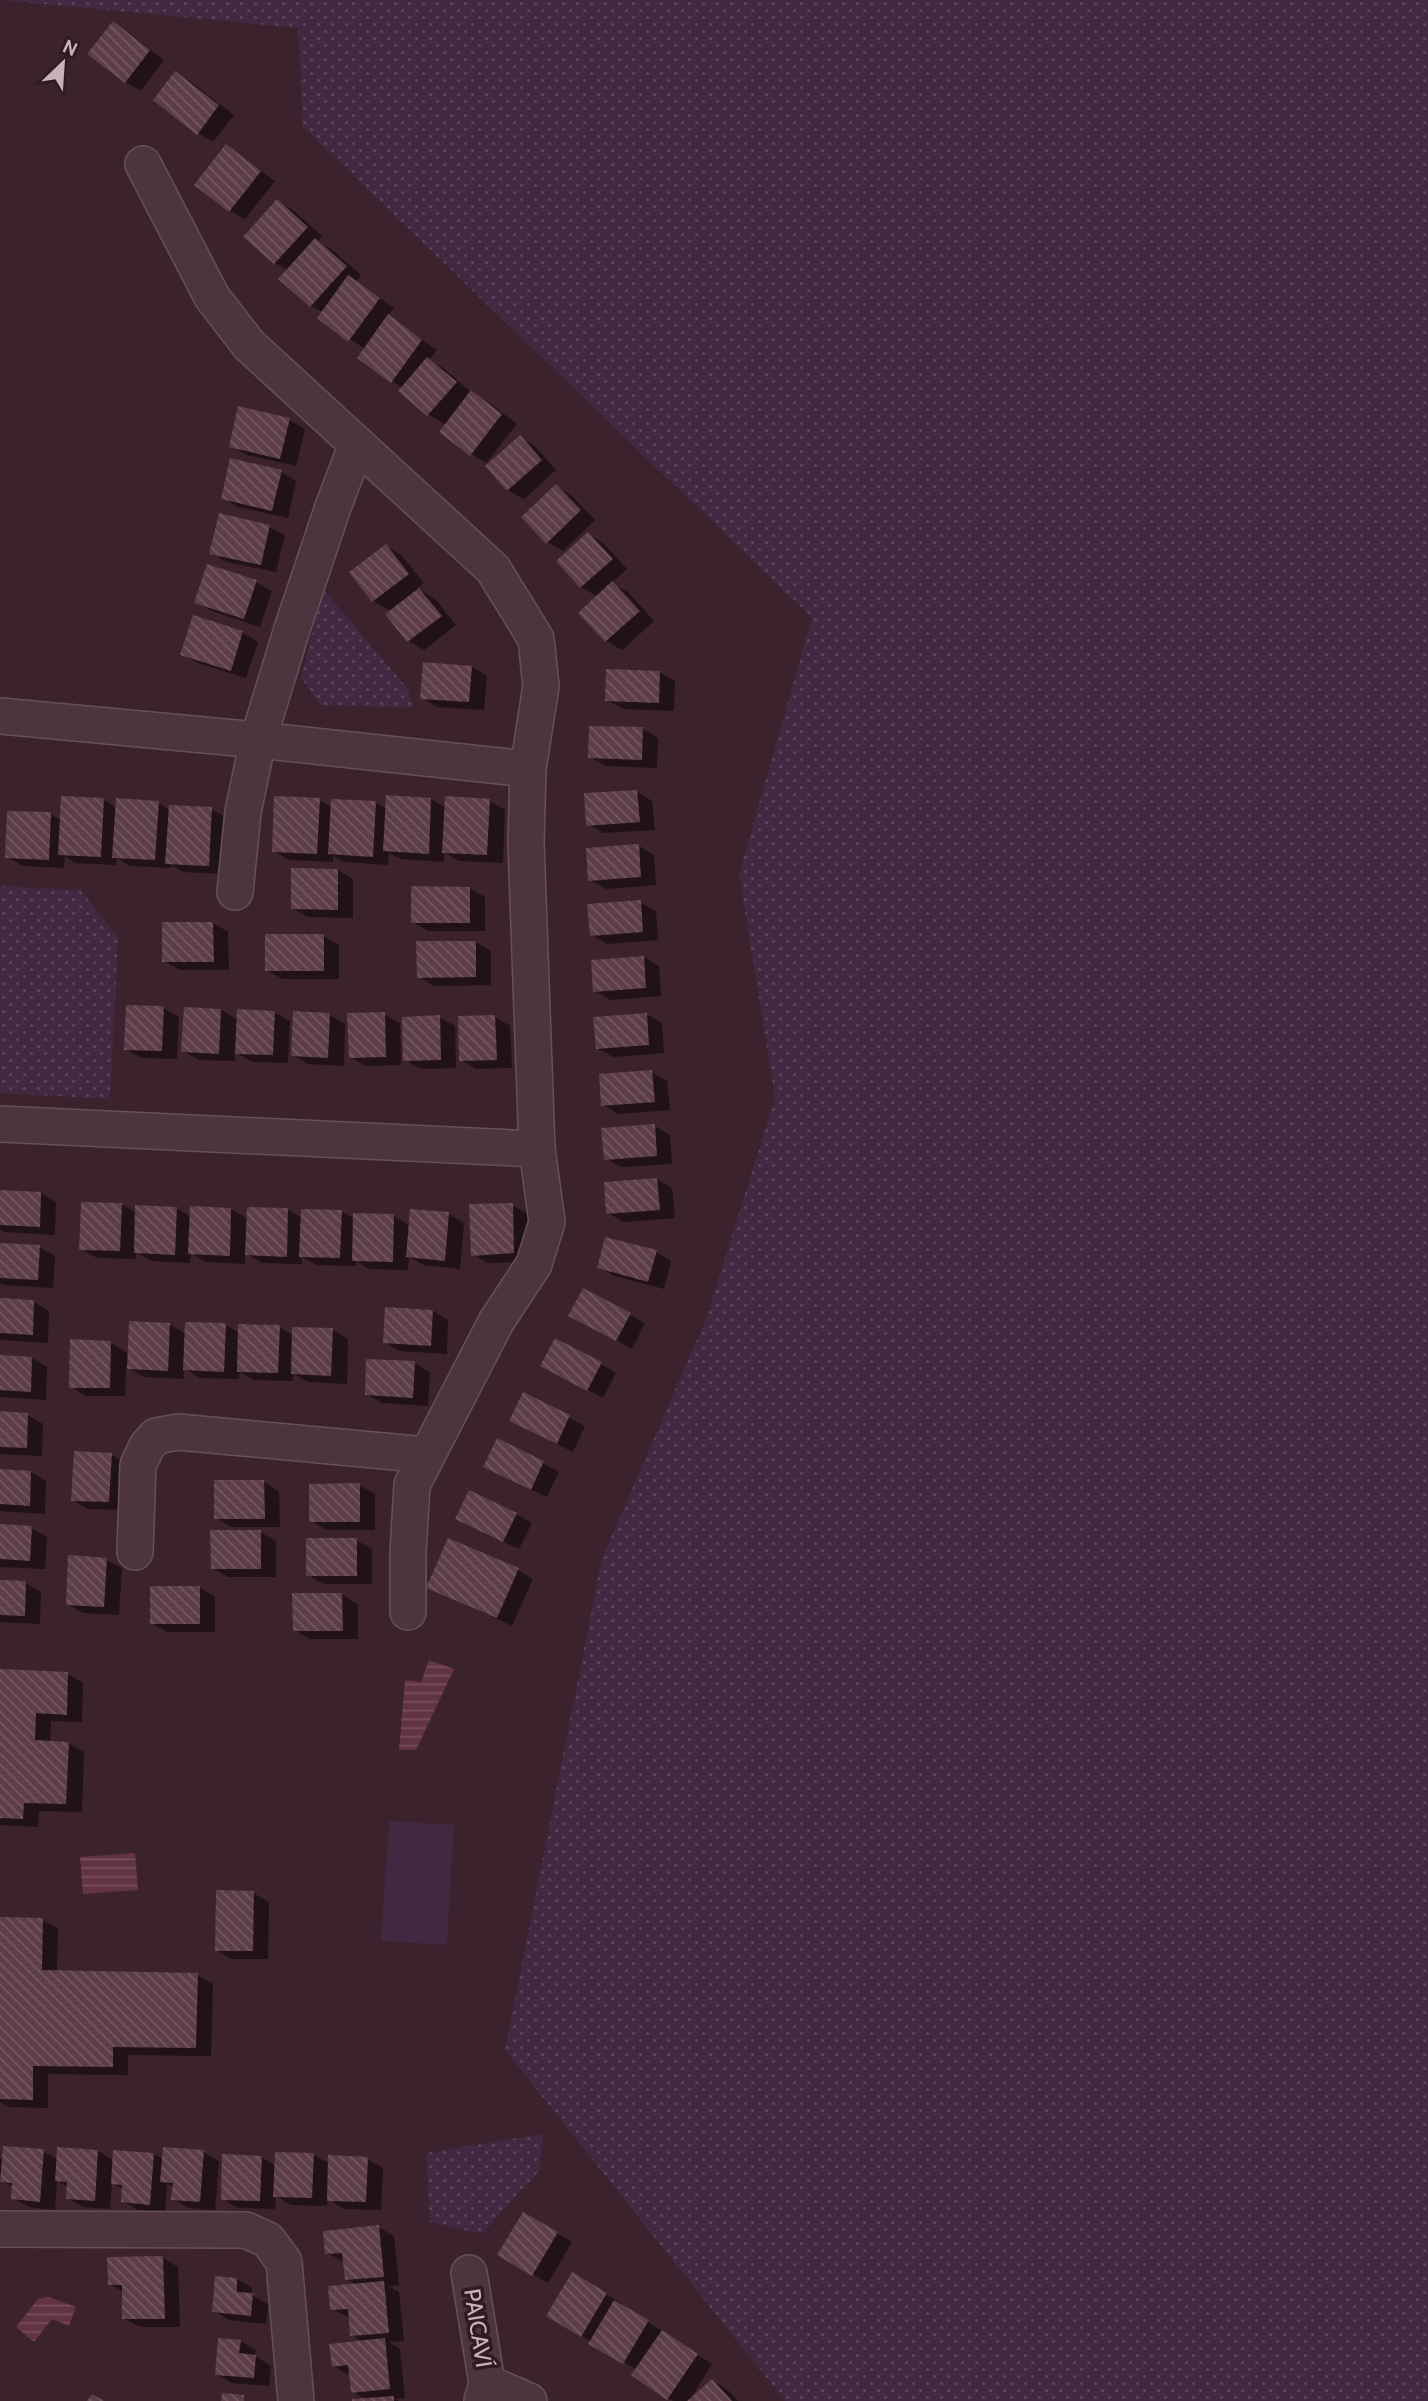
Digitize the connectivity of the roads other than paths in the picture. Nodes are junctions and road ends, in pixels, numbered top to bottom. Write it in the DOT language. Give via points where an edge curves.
graph roads {
  1 [pos="143,164"];
  2 [pos="357,444"];
  3 [pos="0,716"];
  4 [pos="258,740"];
  5 [pos="528,769"];
  6 [pos="235,892"];
  7 [pos="0,1124"];
  8 [pos="537,1149"];
  9 [pos="427,1455"];
  10 [pos="135,1552"];
  11 [pos="408,1612"];
  12 [pos="0,2229"];
  13 [pos="469,2273"];
  14 [pos="484,2392"];
  15 [pos="296,2401"];
  16 [pos="529,2401"];
  1 -- 2 [label="street" via="212,297 249,345"];
  2 -- 4 [label="street"];
  2 -- 5 [label="street" via="493,569 536,639 541,685"];
  3 -- 4 [label="street"];
  4 -- 5 [label="street"];
  4 -- 6 [label="street" via="243,812"];
  5 -- 8 [label="street" via="527,918"];
  7 -- 8 [label="street"];
  8 -- 9 [label="street" via="547,1222 534,1264 496,1322"];
  9 -- 10 [label="street" via="178,1432 156,1436 138,1465"];
  9 -- 11 [label="street" via="412,1485"];
  12 -- 15 [label="street" via="246,2230 268,2240 284,2262"];
  13 -- 14 [label="street, PAICAVÍ"];
  14 -- 16 [label="street, PAICAVÍ"];
}
